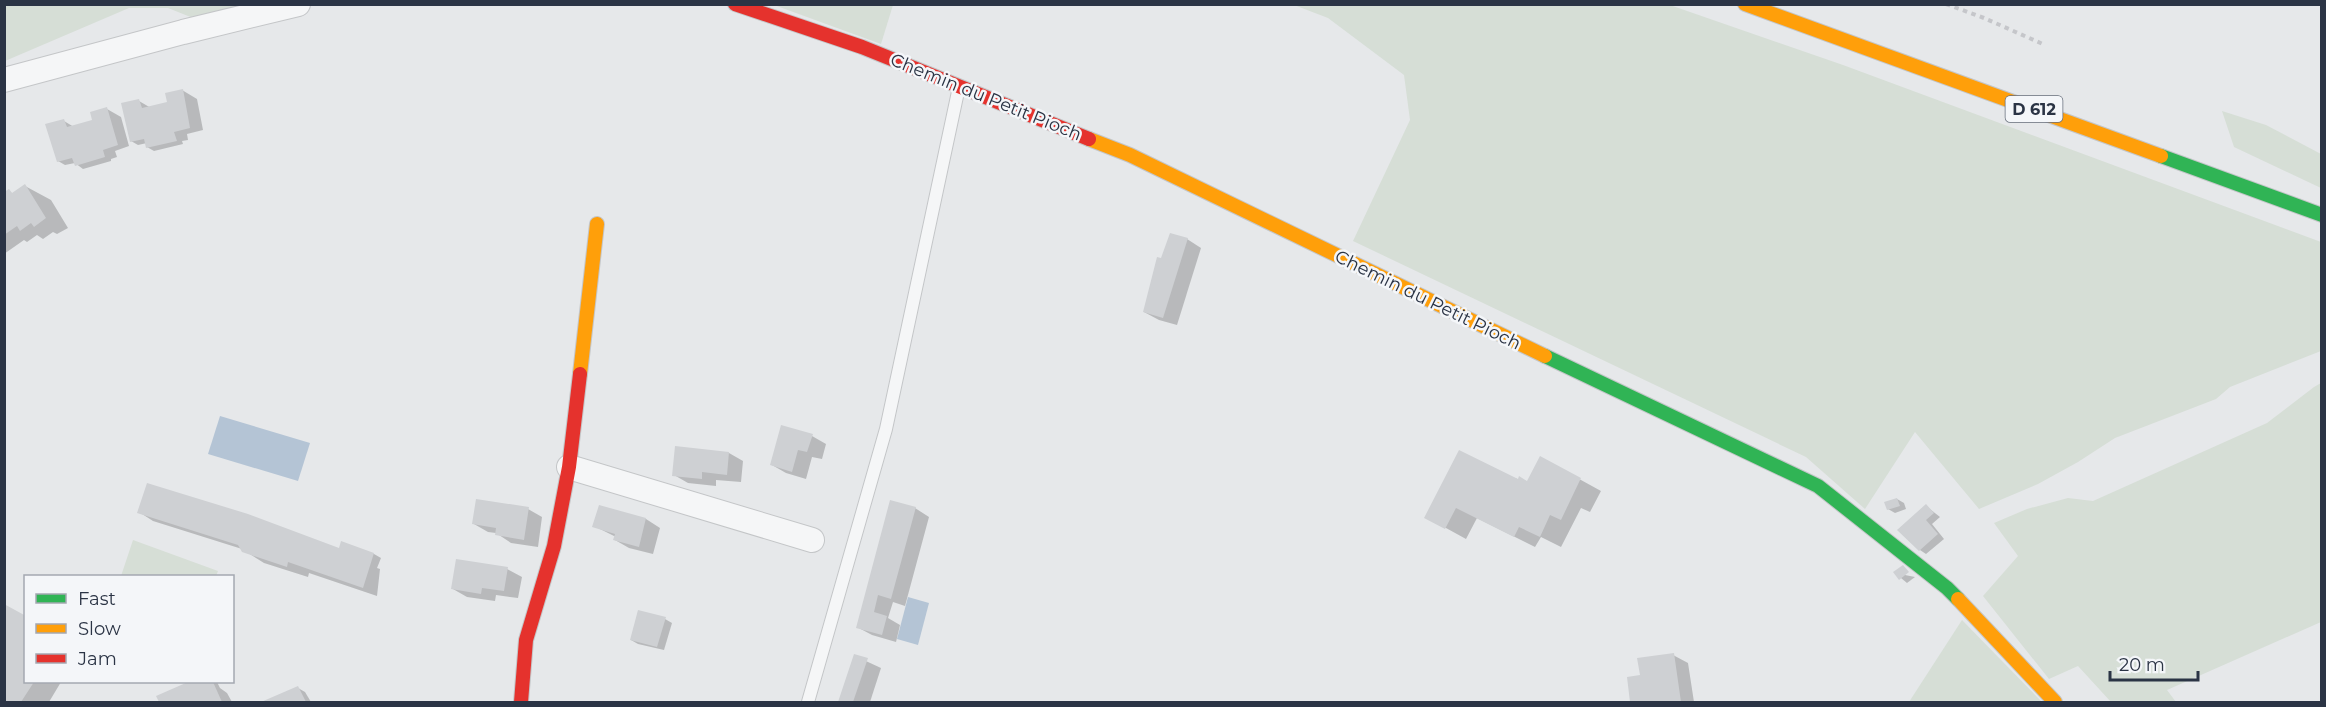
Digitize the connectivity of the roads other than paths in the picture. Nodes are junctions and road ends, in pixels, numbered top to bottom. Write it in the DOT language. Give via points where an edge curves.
graph roads {
  1 [pos="298,4"];
  2 [pos="735,4"];
  3 [pos="1745,4"];
  4 [pos="4,80"];
  5 [pos="960,86"];
  6 [pos="2322,215"];
  7 [pos="597,224"];
  8 [pos="569,467"];
  9 [pos="812,540"];
  10 [pos="521,702"];
  11 [pos="808,702"];
  12 [pos="2055,702"];
  1 -- 4 [label="street"];
  2 -- 5 [label="main road, Chemin du Petit Pioch" via="862,47"];
  3 -- 6 [label="main road, D 612"];
  5 -- 11 [label="lane" via="886,429"];
  5 -- 12 [label="main road, Chemin du Petit Pioch" via="1130,155 1818,486 1947,588"];
  7 -- 8 [label="main road"];
  8 -- 9 [label="street"];
  8 -- 10 [label="main road" via="554,546 526,640"];
}
